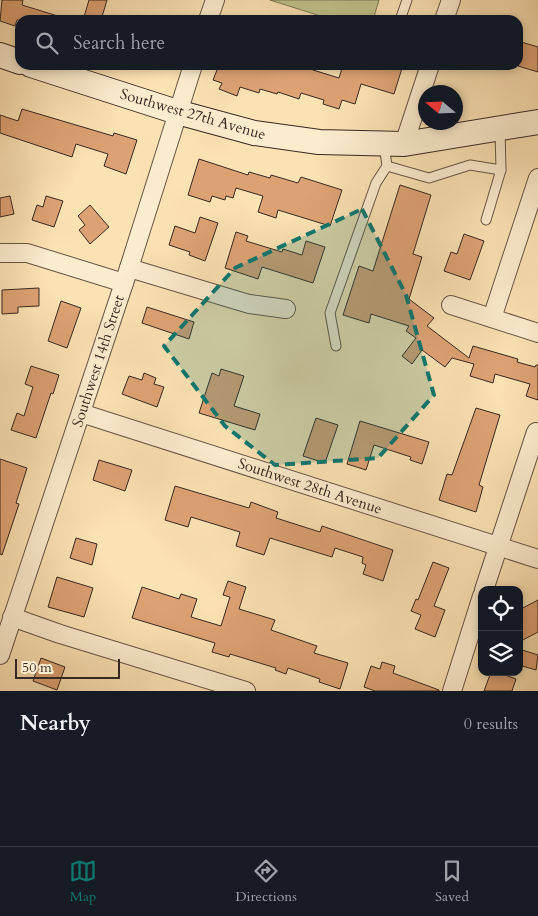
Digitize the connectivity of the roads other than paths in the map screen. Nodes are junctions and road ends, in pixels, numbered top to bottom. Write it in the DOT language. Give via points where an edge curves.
graph roads {
  1 [pos="215,0"];
  2 [pos="407,0"];
  3 [pos="451,0"];
  4 [pos="210,15"];
  5 [pos="402,15"];
  6 [pos="446,15"];
  7 [pos="0,55"];
  8 [pos="15,60"];
  9 [pos="47,70"];
  10 [pos="191,70"];
  11 [pos="428,70"];
  12 [pos="177,112"];
  13 [pos="538,122"];
  14 [pos="500,128"];
  15 [pos="392,151"];
  16 [pos="500,170"];
  17 [pos="538,178"];
  18 [pos="486,220"];
  19 [pos="0,253"];
  20 [pos="126,275"];
  21 [pos="451,305"];
  22 [pos="286,309"];
  23 [pos="492,318"];
  24 [pos="538,333"];
  25 [pos="336,346"];
  26 [pos="81,413"];
  27 [pos="536,432"];
  28 [pos="497,546"];
  29 [pos="538,559"];
  30 [pos="485,586"];
  31 [pos="478,609"];
  32 [pos="12,617"];
  33 [pos="0,655"];
  34 [pos="246,691"];
  35 [pos="452,691"];
  1 -- 4 [label="street"];
  2 -- 5 [label="lane"];
  3 -- 6 [label="street"];
  7 -- 8 [label="street"];
  9 -- 12 [label="street, Southwest 27th Avenue"];
  10 -- 12 [label="street, Southwest 14th Street"];
  11 -- 15 [label="street"];
  12 -- 15 [label="street, Southwest 27th Avenue" via="254,133"];
  12 -- 20 [label="street, Southwest 14th Street"];
  13 -- 14 [label="street, Southwest 27th Avenue"];
  14 -- 15 [label="street, Southwest 27th Avenue"];
  14 -- 16 [label="lane"];
  15 -- 16 [label="lane" via="429,178 470,165"];
  15 -- 25 [label="lane" via="376,183 330,313"];
  16 -- 18 [label="lane"];
  17 -- 23 [label="street"];
  19 -- 20 [label="street" via="27,253"];
  20 -- 22 [label="street" via="249,304"];
  20 -- 26 [label="street, Southwest 14th Street"];
  21 -- 23 [label="street"];
  23 -- 24 [label="street"];
  26 -- 28 [label="street, Southwest 28th Avenue"];
  26 -- 32 [label="street, Southwest 14th Street"];
  27 -- 28 [label="street"];
  28 -- 29 [label="street, Southwest 28th Avenue"];
  28 -- 30 [label="street"];
  31 -- 35 [label="street"];
  32 -- 33 [label="street, Southwest 14th Street"];
  32 -- 34 [label="street"];
}
